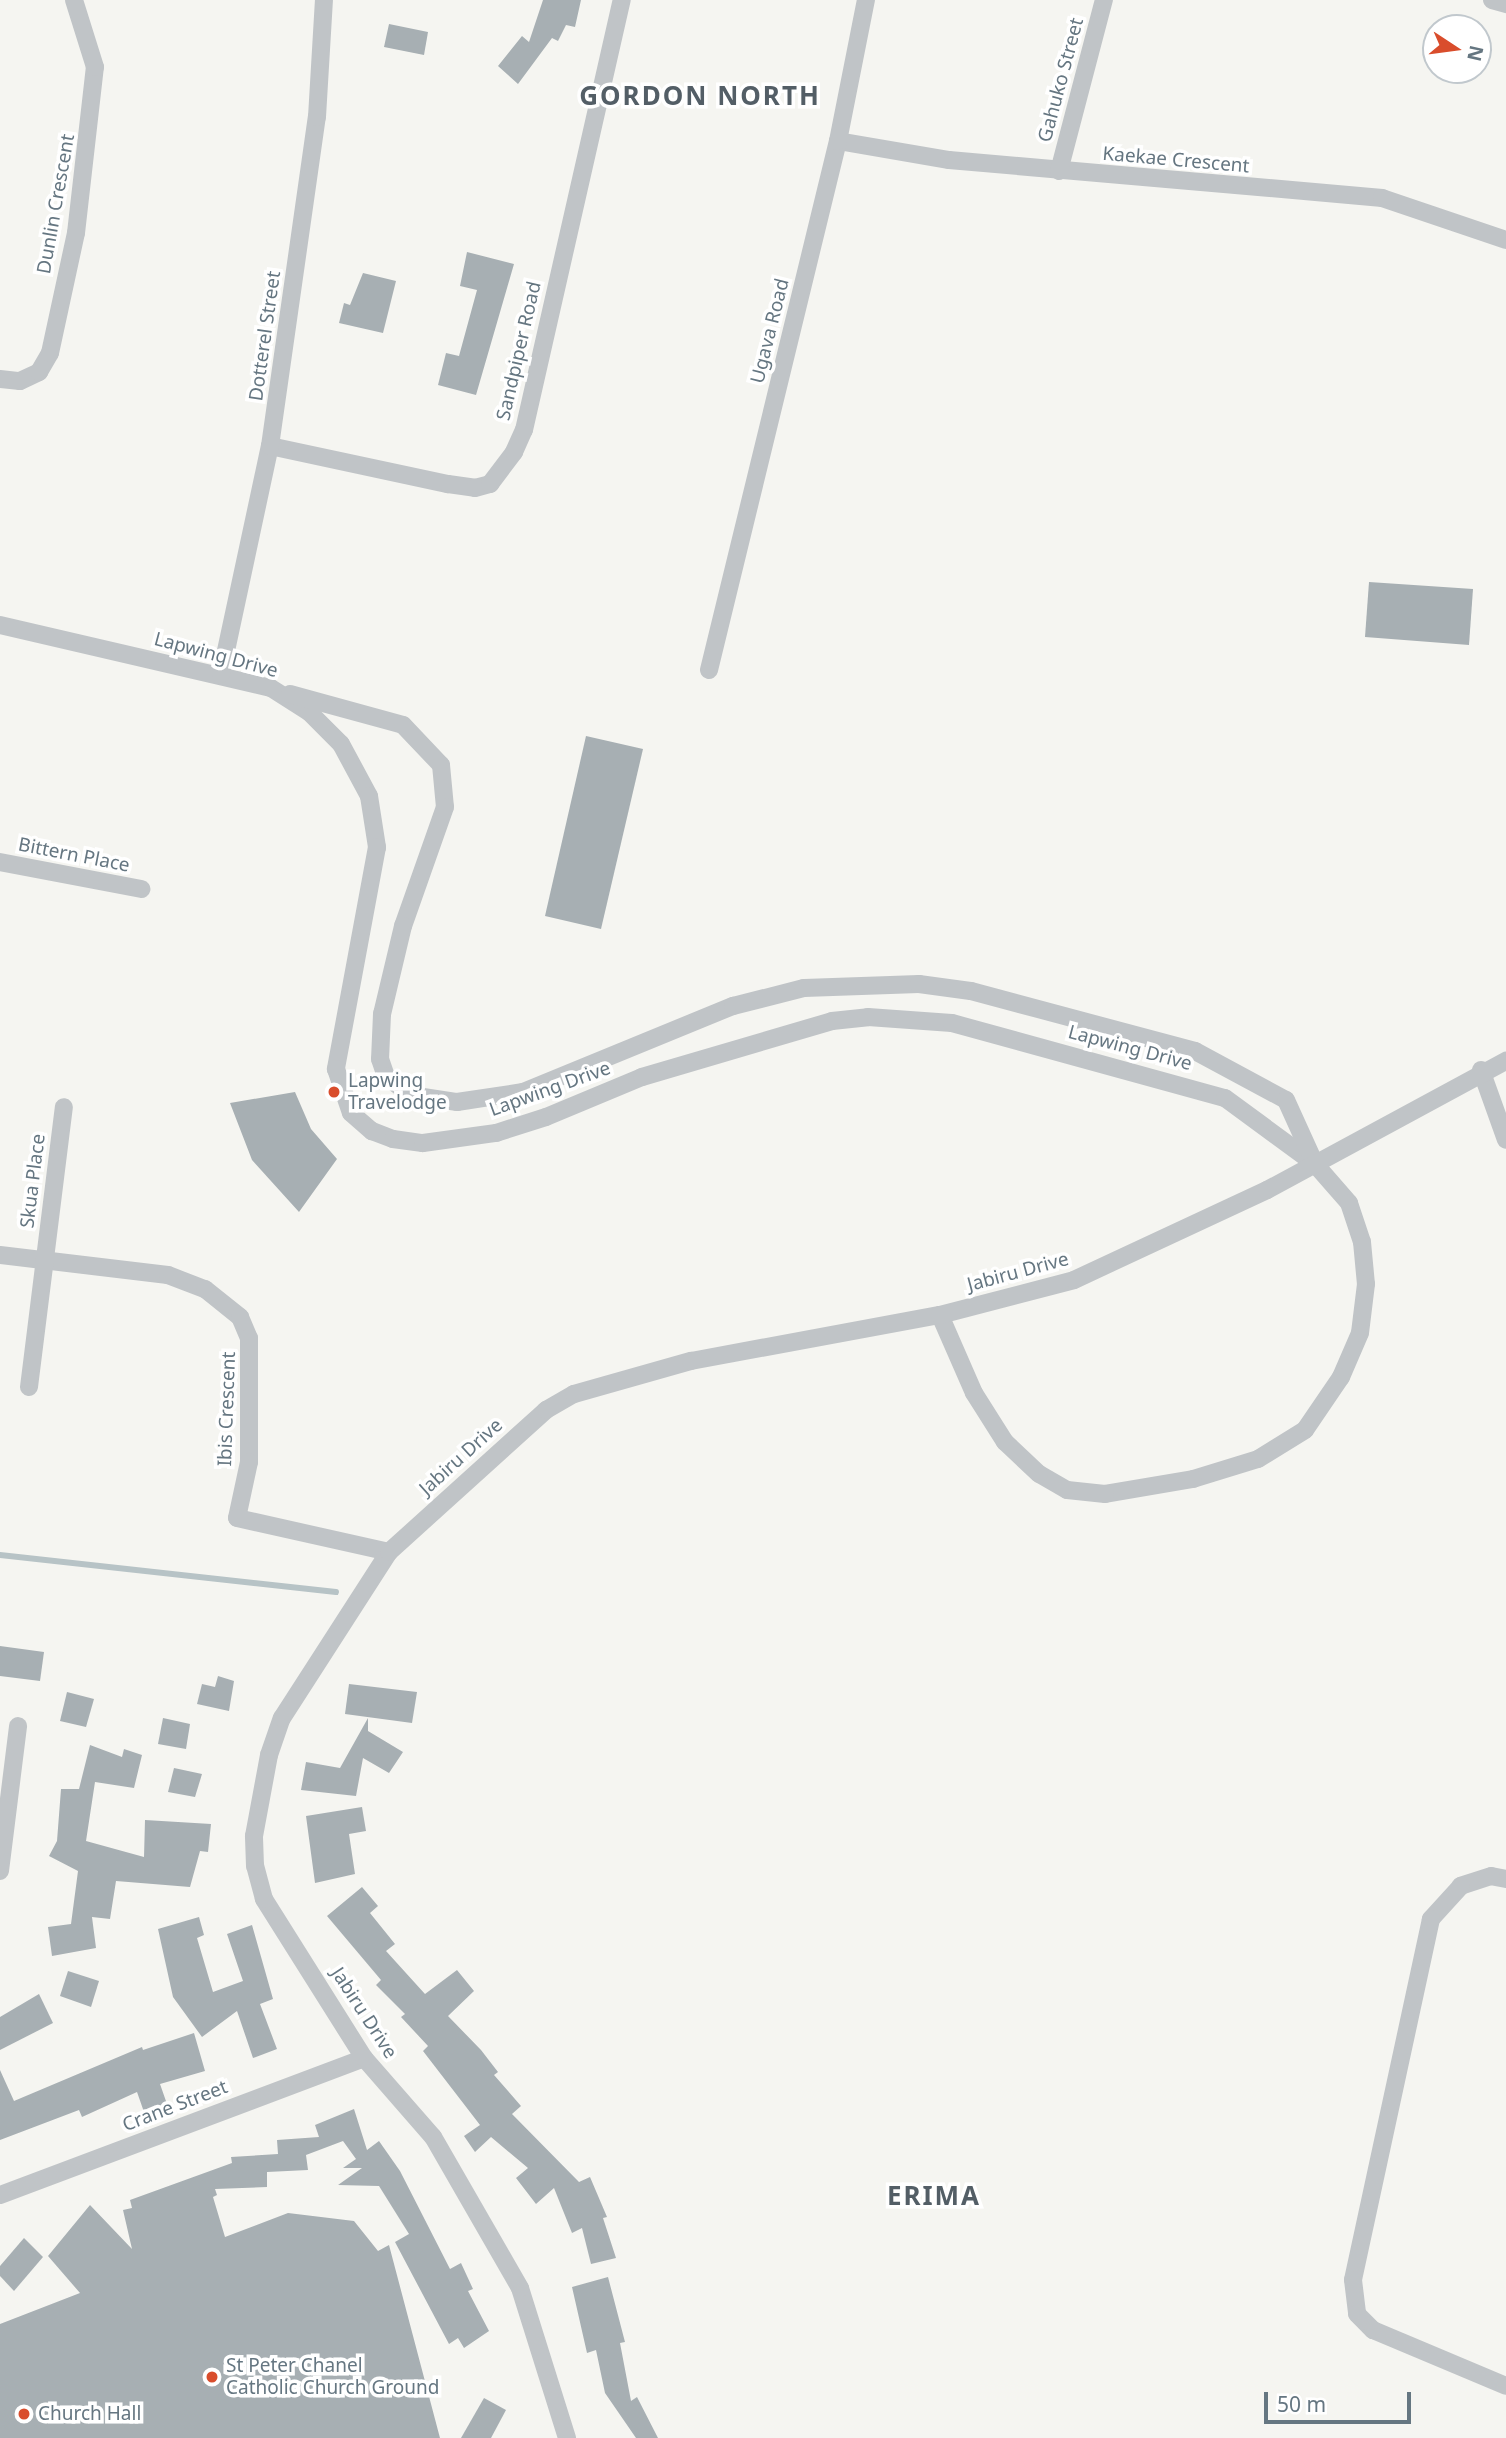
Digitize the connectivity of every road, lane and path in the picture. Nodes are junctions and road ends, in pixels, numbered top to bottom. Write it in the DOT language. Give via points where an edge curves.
graph roads {
  1 [pos="74,0"];
  2 [pos="324,0"];
  3 [pos="622,0"];
  4 [pos="866,0"];
  5 [pos="1104,0"];
  6 [pos="1492,0"];
  7 [pos="1506,4"];
  8 [pos="838,141"];
  9 [pos="1059,171"];
  10 [pos="1506,240"];
  11 [pos="0,379"];
  12 [pos="270,446"];
  13 [pos="0,625"];
  14 [pos="709,670"];
  15 [pos="221,674"];
  16 [pos="271,688"];
  17 [pos="0,862"];
  18 [pos="141,890"];
  19 [pos="1506,1061"];
  20 [pos="1481,1070"];
  21 [pos="64,1107"];
  22 [pos="1506,1140"];
  23 [pos="1315,1164"];
  24 [pos="0,1255"];
  25 [pos="44,1261"];
  26 [pos="940,1315"];
  27 [pos="29,1387"];
  28 [pos="388,1552"];
  29 [pos="18,1726"];
  30 [pos="0,1871"];
  31 [pos="1506,1879"];
  32 [pos="365,2058"];
  33 [pos="0,2195"];
  34 [pos="1506,2386"];
  35 [pos="567,2438"];
  1 -- 11 [label="street, Dunlin Crescent" via="95,66 76,233 50,353 39,372 20,381"];
  2 -- 12 [label="street, Dotterel Street" via="317,117"];
  3 -- 12 [label="street, Sandpiper Road" via="524,430 498,475 490,484 475,488"];
  4 -- 8 [label="street, Ugava Road"];
  5 -- 9 [label="street, Gahuko Street"];
  6 -- 7 [label="street"];
  8 -- 9 [label="street, Kaekae Crescent" via="949,160"];
  8 -- 14 [label="street, Ugava Road"];
  9 -- 10 [label="street, Kaekae Crescent" via="1382,198"];
  12 -- 15 [label="street, Dotterel Street"];
  13 -- 15 [label="street, Lapwing Drive"];
  15 -- 16 [label="street, Lapwing Drive"];
  16 -- 23 [label="street, Lapwing Drive" via="309,712 341,744 373,812 376,871 336,1069 351,1113 372,1131 423,1143 496,1133 642,1077 832,1021 868,1017 951,1023 1209,1090"];
  16 -- 23 [label="street" via="403,725 441,765 445,807 403,926 382,1014 380,1059 386,1076 410,1095 457,1102 523,1092 733,1006 804,988 919,984 971,991 1195,1051 1286,1100 1298,1117"];
  17 -- 18 [label="street, Bittern Place"];
  19 -- 20 [label="street, Jabiru Drive"];
  20 -- 22 [label="street"];
  20 -- 23 [label="street, Jabiru Drive"];
  21 -- 25 [label="street, Skua Place"];
  23 -- 26 [label="street, Jabiru Drive" via="1150,1248 1074,1280"];
  23 -- 26 [label="street" via="1349,1203 1362,1242 1366,1284 1360,1333 1341,1377 1305,1430 1258,1459 1193,1479 1105,1494 1066,1490 1039,1474 1005,1442 974,1394"];
  24 -- 25 [label="street, Ibis Crescent"];
  25 -- 27 [label="street, Skua Place"];
  25 -- 28 [label="street, Ibis Crescent" via="168,1275 205,1289 226,1305 246,1325 252,1363 249,1462 237,1518"];
  26 -- 28 [label="street, Jabiru Drive" via="691,1361 574,1394 545,1410"];
  28 -- 32 [label="street, Jabiru Drive" via="282,1718 269,1755 254,1836 255,1866 264,1899"];
  29 -- 30 [label="street"];
  31 -- 34 [label="street" via="1491,1876 1461,1886 1431,1919 1353,2280 1357,2314 1373,2330"];
  32 -- 33 [label="street, Crane Street"];
  32 -- 35 [label="street, Jabiru Drive" via="433,2137 520,2288"];
}
